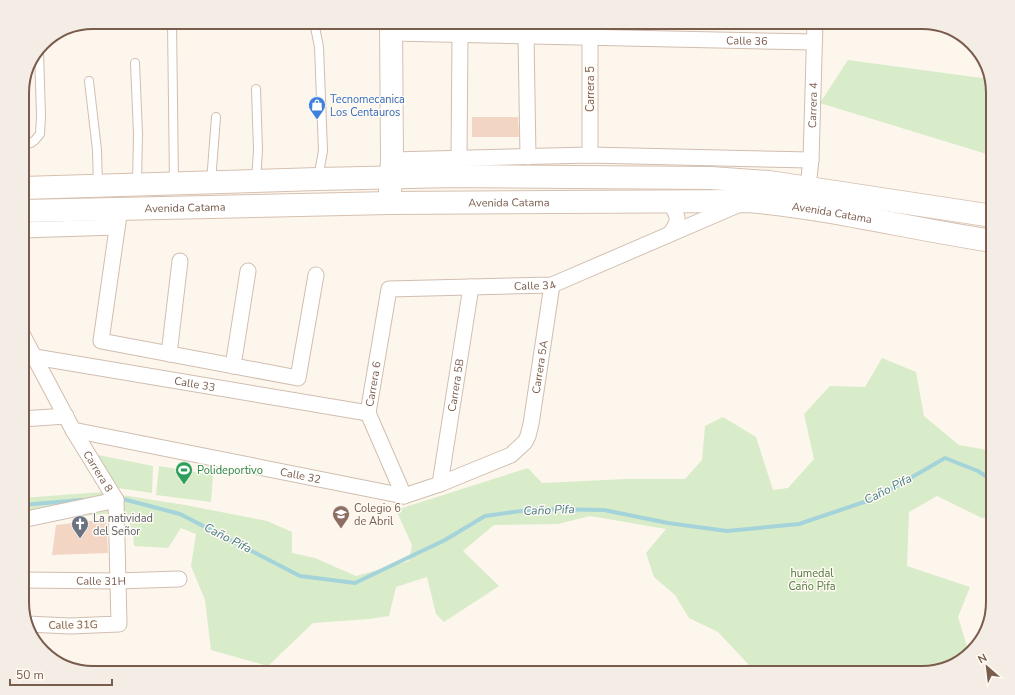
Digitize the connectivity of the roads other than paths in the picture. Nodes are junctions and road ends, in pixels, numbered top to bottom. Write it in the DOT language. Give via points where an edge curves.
graph roads {
  1 [pos="172,29"];
  2 [pos="315,29"];
  3 [pos="391,29"];
  4 [pos="401,29"];
  5 [pos="590,29"];
  6 [pos="815,29"];
  7 [pos="460,35"];
  8 [pos="526,36"];
  9 [pos="590,37"];
  10 [pos="814,42"];
  11 [pos="39,58"];
  12 [pos="135,63"];
  13 [pos="89,81"];
  14 [pos="256,89"];
  15 [pos="216,117"];
  16 [pos="29,144"];
  17 [pos="590,155"];
  18 [pos="528,157"];
  19 [pos="459,158"];
  20 [pos="811,160"];
  21 [pos="392,168"];
  22 [pos="318,179"];
  23 [pos="256,181"];
  24 [pos="211,182"];
  25 [pos="174,184"];
  26 [pos="137,185"];
  27 [pos="98,186"];
  28 [pos="808,187"];
  29 [pos="29,188"];
  30 [pos="669,201"];
  31 [pos="748,201"];
  32 [pos="390,203"];
  33 [pos="29,211"];
  34 [pos="986,215"];
  35 [pos="119,217"];
  36 [pos="29,229"];
  37 [pos="670,234"];
  38 [pos="986,240"];
  39 [pos="180,261"];
  40 [pos="248,271"];
  41 [pos="316,275"];
  42 [pos="552,285"];
  43 [pos="471,287"];
  44 [pos="389,289"];
  45 [pos="169,354"];
  46 [pos="29,357"];
  47 [pos="233,366"];
  48 [pos="368,413"];
  49 [pos="66,416"];
  50 [pos="29,418"];
  51 [pos="73,430"];
  52 [pos="521,447"];
  53 [pos="440,484"];
  54 [pos="404,496"];
  55 [pos="116,500"];
  56 [pos="29,519"];
  57 [pos="179,579"];
  58 [pos="29,580"];
  59 [pos="117,581"];
  60 [pos="33,624"];
  61 [pos="119,624"];
  1 -- 25 [label="lane"];
  2 -- 22 [label="lane" via="319,47 323,151"];
  3 -- 21 [label="main road"];
  4 -- 7 [label="street, Calle 36"];
  5 -- 9 [label="street, Carrera 5"];
  6 -- 10 [label="street, Carrera 4"];
  7 -- 8 [label="street, Calle 36"];
  7 -- 19 [label="street"];
  8 -- 9 [label="street, Calle 36"];
  8 -- 18 [label="street"];
  9 -- 10 [label="street, Calle 36"];
  9 -- 17 [label="street, Carrera 5"];
  10 -- 20 [label="street, Carrera 4"];
  11 -- 16 [label="lane" via="40,134"];
  12 -- 26 [label="lane"];
  13 -- 27 [label="lane" via="97,150"];
  14 -- 23 [label="lane"];
  15 -- 24 [label="lane"];
  17 -- 18 [label="street, Avenida Catama"];
  17 -- 20 [label="street, Avenida Catama"];
  18 -- 19 [label="street, Avenida Catama"];
  19 -- 21 [label="street, Avenida Catama"];
  20 -- 28 [label="street, Carrera 4"];
  21 -- 22 [label="main road, Avenida Catama"];
  21 -- 28 [label="main road, Avenida Catama" via="454,176 711,178"];
  21 -- 32 [label="main road"];
  22 -- 23 [label="main road, Avenida Catama"];
  23 -- 24 [label="main road, Avenida Catama"];
  24 -- 25 [label="main road, Avenida Catama"];
  25 -- 26 [label="main road, Avenida Catama"];
  26 -- 27 [label="main road, Avenida Catama"];
  27 -- 29 [label="main road, Avenida Catama"];
  28 -- 34 [label="main road, Avenida Catama"];
  30 -- 31 [label="main road, Avenida Catama"];
  30 -- 32 [label="main road, Avenida Catama"];
  30 -- 37 [label="street" via="678,218"];
  31 -- 37 [label="street, Calle 34"];
  31 -- 38 [label="main road, Avenida Catama" via="815,209"];
  32 -- 35 [label="main road, Avenida Catama"];
  33 -- 35 [label="main road, Avenida Catama"];
  35 -- 36 [label="street"];
  35 -- 45 [label="street" via="101,341"];
  37 -- 42 [label="street, Calle 34"];
  39 -- 45 [label="street"];
  40 -- 47 [label="street"];
  41 -- 47 [label="street" via="298,378"];
  42 -- 43 [label="street, Calle 34"];
  42 -- 52 [label="street, Carrera 5A" via="531,424 528,436"];
  43 -- 44 [label="street, Calle 34"];
  43 -- 53 [label="street, Carrera 5B"];
  44 -- 48 [label="street, Carrera 6"];
  45 -- 47 [label="street"];
  46 -- 48 [label="street, Calle 33"];
  46 -- 49 [label="street, Carrera 8"];
  48 -- 54 [label="street, Carrera 6"];
  49 -- 50 [label="street"];
  49 -- 51 [label="street, Carrera 8"];
  51 -- 54 [label="street, Calle 32"];
  51 -- 55 [label="street, Carrera 8"];
  52 -- 53 [label="street, Calle 32" via="511,455"];
  53 -- 54 [label="street, Calle 32"];
  55 -- 56 [label="street"];
  55 -- 59 [label="street, Carrera 8"];
  57 -- 59 [label="street, Calle 31H"];
  58 -- 59 [label="street, Calle 31H"];
  59 -- 61 [label="street, Carrera 8"];
  60 -- 61 [label="street, Calle 31G"];
}
